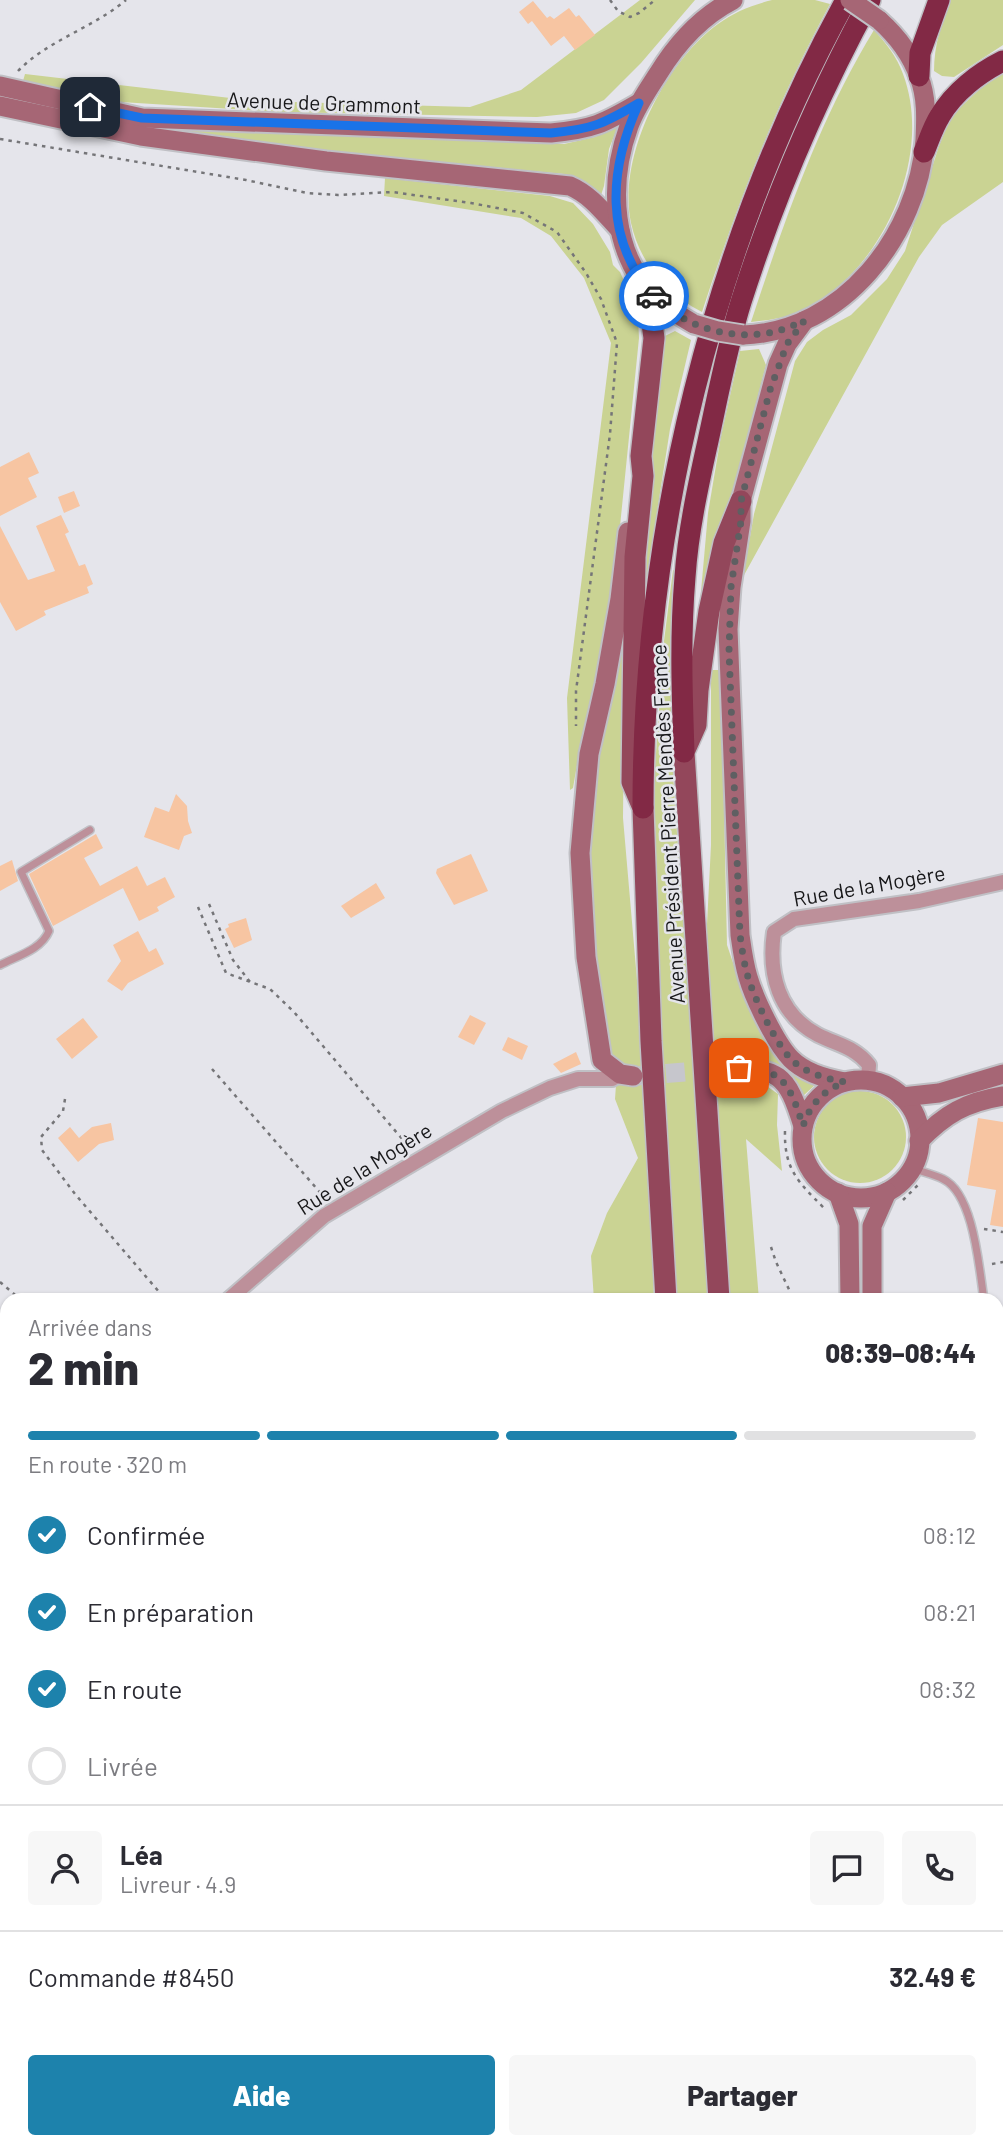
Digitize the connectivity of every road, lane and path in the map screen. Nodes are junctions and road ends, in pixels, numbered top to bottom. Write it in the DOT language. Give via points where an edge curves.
graph roads {
  1 [pos="126,0"];
  2 [pos="610,0"];
  3 [pos="655,0"];
  4 [pos="733,0"];
  5 [pos="848,0"];
  6 [pos="870,0"];
  7 [pos="939,0"];
  8 [pos="1003,61"];
  9 [pos="919,76"];
  10 [pos="1,93"];
  11 [pos="639,103"];
  12 [pos="0,139"];
  13 [pos="924,152"];
  14 [pos="620,230"];
  15 [pos="647,288"];
  16 [pos="804,321"];
  17 [pos="641,456"];
  18 [pos="741,501"];
  19 [pos="575,734"];
  20 [pos="684,752"];
  21 [pos="643,808"];
  22 [pos="90,830"];
  23 [pos="1003,882"];
  24 [pos="209,904"];
  25 [pos="198,907"];
  26 [pos="0,965"];
  27 [pos="250,982"];
  28 [pos="602,1060"];
  29 [pos="212,1069"];
  30 [pos="724,1069"];
  31 [pos="1003,1074"];
  32 [pos="627,1075"];
  33 [pos="578,1079"];
  34 [pos="868,1080"];
  35 [pos="845,1082"];
  36 [pos="1003,1096"];
  37 [pos="902,1097"];
  38 [pos="65,1100"];
  39 [pos="794,1124"];
  40 [pos="919,1141"];
  41 [pos="411,1150"];
  42 [pos="919,1171"];
  43 [pos="838,1193"];
  44 [pos="323,1196"];
  45 [pos="892,1199"];
  46 [pos="828,1213"];
  47 [pos="1003,1232"];
  48 [pos="985,1241"];
  49 [pos="771,1247"];
  50 [pos="160,1293"];
  51 [pos="236,1293"];
  52 [pos="666,1293"];
  53 [pos="719,1293"];
  54 [pos="791,1293"];
  55 [pos="850,1293"];
  56 [pos="872,1293"];
  57 [pos="983,1293"];
  1 -- 10 [label="path" via="107,16 33,57"];
  2 -- 3 [label="path" via="630,17"];
  4 -- 11 [label="main road" via="700,21 683,39"];
  5 -- 9 [label="main road, bridge" via="879,20 904,48"];
  5 -- 21 [label="highway, Avenue Président Pierre Mendès France" via="805,79 758,186 700,370 671,504 659,590 643,742"];
  6 -- 20 [label="highway, Avenue Président Pierre Mendès France" via="827,83 782,188 741,303 720,381 694,506 685,576"];
  7 -- 9 [label="highway" via="920,53"];
  8 -- 13 [label="highway" via="961,90 940,115"];
  9 -- 13 [label="main road" via="926,119"];
  10 -- 11 [label="main road, Avenue de Grammont" via="142,118 551,133 595,127"];
  10 -- 14 [label="main road" via="141,136 570,186 583,192"];
  11 -- 14 [label="main road" via="620,154 615,190"];
  12 -- 19 [label="path" via="307,193 392,192 471,203 523,213 557,232 601,299 617,343 610,434 576,691"];
  13 -- 16 [label="main road" via="913,199 879,261 839,300"];
  14 -- 15 [label="main road"];
  15 -- 16 [label="main road, bridge" via="694,324 718,331 743,335 775,332"];
  15 -- 17 [label="main road" via="654,338"];
  16 -- 18 [label="main road" via="778,364"];
  17 -- 21 [label="main road" via="632,782"];
  17 -- 28 [label="main road" via="634,476 620,599 589,754 580,853 586,957"];
  18 -- 20 [label="main road" via="724,543 709,611 696,725"];
  18 -- 35 [label="main road" via="728,629 740,935 748,978 790,1058 805,1069"];
  20 -- 53 [label="main road, Avenue Président Pierre Mendès France"];
  21 -- 52 [label="main road, Avenue Président Pierre Mendès France"];
  22 -- 26 [label="lane" via="21,872 49,931 38,946"];
  23 -- 34 [label="street, Rue de la Mogère" via="919,901 794,919 774,932 771,956 784,1006 816,1034 860,1053 869,1065"];
  24 -- 27 [label="path" via="233,960"];
  25 -- 27 [label="path" via="226,973"];
  27 -- 41 [label="path" via="270,989 294,1012"];
  28 -- 32 [label="main road"];
  28 -- 33 [label="street"];
  29 -- 44 [label="path"];
  30 -- 39 [label="main road" via="754,1068 782,1081 793,1094"];
  31 -- 37 [label="main road" via="939,1093"];
  32 -- 33 [label="street"];
  33 -- 51 [label="street, Rue de la Mogère" via="502,1111 324,1216"];
  34 -- 35 [label="main road"];
  34 -- 37 [label="main road"];
  35 -- 39 [label="main road" via="823,1094"];
  36 -- 40 [label="main road" via="969,1104 946,1116"];
  37 -- 40 [label="main road" via="918,1124"];
  38 -- 50 [label="path" via="41,1137 42,1150"];
  39 -- 43 [label="main road" via="808,1166"];
  39 -- 46 [label="path" via="784,1152 790,1169"];
  40 -- 42 [label="main road"];
  42 -- 45 [label="main road" via="897,1185"];
  42 -- 45 [label="path" via="917,1188"];
  42 -- 57 [label="lane" via="943,1179 964,1201"];
  43 -- 45 [label="main road"];
  43 -- 55 [label="main road" via="849,1224"];
  45 -- 56 [label="main road" via="872,1226"];
  47 -- 48 [label="path" via="982,1228"];
  49 -- 54 [label="path"];
}
